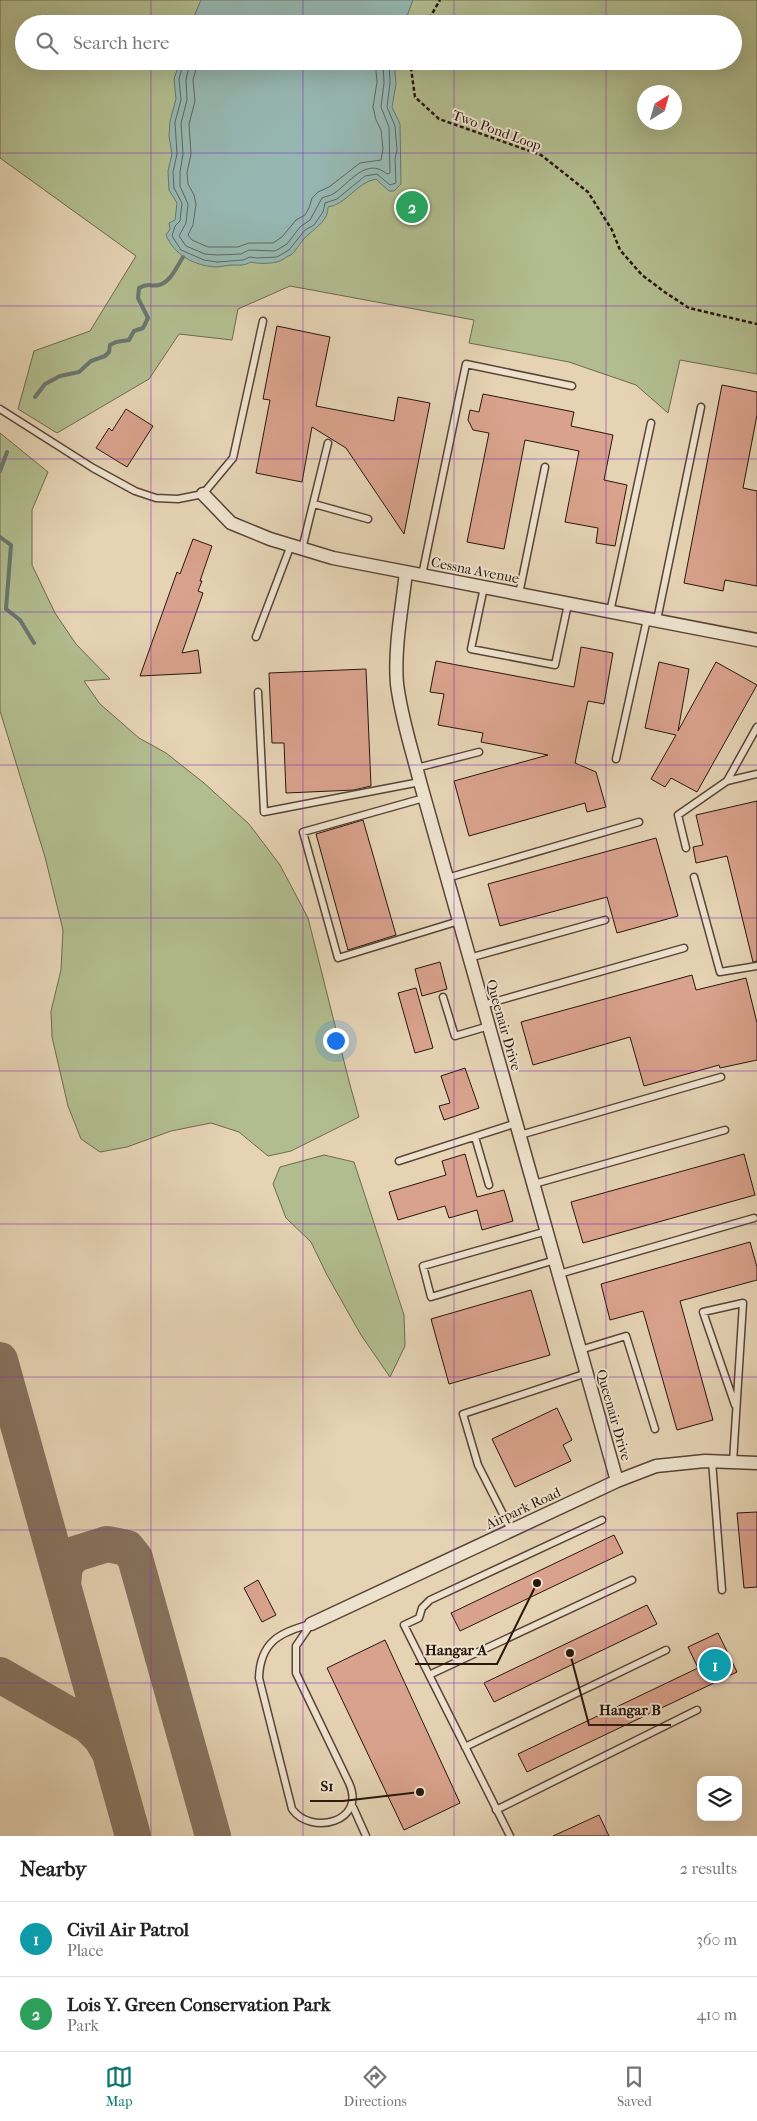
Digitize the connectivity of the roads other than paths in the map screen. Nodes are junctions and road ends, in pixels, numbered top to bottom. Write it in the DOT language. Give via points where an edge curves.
graph roads {
  1 [pos="262,321"];
  2 [pos="572,386"];
  3 [pos="701,407"];
  4 [pos="0,409"];
  5 [pos="651,424"];
  6 [pos="328,443"];
  7 [pos="545,467"];
  8 [pos="203,494"];
  9 [pos="314,504"];
  10 [pos="368,518"];
  11 [pos="296,547"];
  12 [pos="406,572"];
  13 [pos="422,575"];
  14 [pos="484,587"];
  15 [pos="520,594"];
  16 [pos="568,604"];
  17 [pos="610,612"];
  18 [pos="652,620"];
  19 [pos="256,637"];
  20 [pos="757,640"];
  21 [pos="258,692"];
  22 [pos="757,727"];
  23 [pos="479,752"];
  24 [pos="616,758"];
  25 [pos="416,768"];
  26 [pos="757,774"];
  27 [pos="727,781"];
  28 [pos="420,782"];
  29 [pos="424,798"];
  30 [pos="639,822"];
  31 [pos="686,848"];
  32 [pos="694,877"];
  33 [pos="447,878"];
  34 [pos="605,920"];
  35 [pos="459,921"];
  36 [pos="684,948"];
  37 [pos="470,958"];
  38 [pos="757,966"];
  39 [pos="443,997"];
  40 [pos="483,1005"];
  41 [pos="489,1026"];
  42 [pos="721,1077"];
  43 [pos="518,1129"];
  44 [pos="725,1130"];
  45 [pos="475,1137"];
  46 [pos="399,1162"];
  47 [pos="489,1184"];
  48 [pos="534,1184"];
  49 [pos="754,1218"];
  50 [pos="547,1231"];
  51 [pos="555,1260"];
  52 [pos="559,1274"];
  53 [pos="580,1350"];
  54 [pos="587,1373"];
  55 [pos="735,1406"];
  56 [pos="655,1429"];
  57 [pos="712,1461"];
  58 [pos="732,1462"];
  59 [pos="757,1463"];
  60 [pos="617,1481"];
  61 [pos="602,1520"];
  62 [pos="511,1530"];
  63 [pos="632,1580"];
  64 [pos="722,1590"];
  65 [pos="311,1624"];
  66 [pos="666,1650"];
  67 [pos="429,1675"];
  68 [pos="697,1710"];
  69 [pos="465,1747"];
  70 [pos="353,1807"];
  71 [pos="496,1810"];
  72 [pos="310,1830"];
  73 [pos="330,1830"];
  74 [pos="366,1836"];
  75 [pos="510,1836"];
  1 -- 8 [label="lane" via="233,458"];
  2 -- 13 [label="lane" via="466,364"];
  3 -- 18 [label="lane"];
  4 -- 8 [label="lane" via="93,468 136,491 163,499"];
  5 -- 17 [label="lane"];
  6 -- 9 [label="lane"];
  7 -- 15 [label="lane"];
  8 -- 11 [label="street, Cessna Avenue" via="231,523"];
  9 -- 10 [label="lane"];
  9 -- 11 [label="lane"];
  11 -- 12 [label="street, Cessna Avenue" via="333,558"];
  11 -- 19 [label="lane"];
  12 -- 13 [label="street, Cessna Avenue"];
  12 -- 25 [label="street, Queenair Drive" via="396,652 403,714"];
  13 -- 14 [label="street, Cessna Avenue"];
  14 -- 15 [label="street, Cessna Avenue"];
  14 -- 16 [label="lane" via="471,649 555,665"];
  15 -- 16 [label="street, Cessna Avenue"];
  16 -- 17 [label="street, Cessna Avenue"];
  17 -- 18 [label="street, Cessna Avenue"];
  18 -- 20 [label="street, Cessna Avenue"];
  18 -- 24 [label="lane"];
  21 -- 28 [label="lane" via="264,812"];
  22 -- 27 [label="lane"];
  23 -- 25 [label="lane"];
  25 -- 28 [label="street, Queenair Drive"];
  26 -- 27 [label="lane"];
  27 -- 31 [label="lane" via="678,815"];
  28 -- 29 [label="street, Queenair Drive"];
  29 -- 33 [label="street, Queenair Drive"];
  29 -- 35 [label="lane" via="303,832 338,958"];
  30 -- 33 [label="lane"];
  32 -- 38 [label="lane" via="720,972"];
  33 -- 35 [label="street, Queenair Drive"];
  34 -- 37 [label="lane"];
  35 -- 37 [label="street, Queenair Drive"];
  36 -- 40 [label="lane"];
  37 -- 40 [label="street, Queenair Drive"];
  39 -- 41 [label="lane" via="455,1036"];
  40 -- 41 [label="street, Queenair Drive"];
  41 -- 43 [label="street, Queenair Drive"];
  42 -- 43 [label="lane"];
  43 -- 45 [label="lane"];
  43 -- 48 [label="street, Queenair Drive"];
  44 -- 48 [label="lane"];
  45 -- 46 [label="lane"];
  45 -- 47 [label="lane"];
  48 -- 50 [label="street, Queenair Drive"];
  49 -- 52 [label="lane"];
  50 -- 51 [label="street, Queenair Drive"];
  50 -- 51 [label="lane" via="423,1266 431,1297"];
  51 -- 52 [label="street, Queenair Drive"];
  52 -- 53 [label="street, Queenair Drive"];
  53 -- 54 [label="street, Queenair Drive"];
  53 -- 56 [label="lane" via="626,1336"];
  54 -- 60 [label="street, Queenair Drive"];
  54 -- 62 [label="lane" via="462,1414 478,1465"];
  55 -- 55 [label="lane" via="739,1350 743,1303 703,1312"];
  55 -- 58 [label="lane"];
  57 -- 58 [label="street, Airpark Road"];
  57 -- 60 [label="street, Airpark Road" via="656,1466"];
  57 -- 64 [label="lane"];
  58 -- 59 [label="street, Airpark Road"];
  60 -- 62 [label="street, Airpark Road"];
  61 -- 67 [label="lane" via="430,1600 422,1608 419,1618 404,1625"];
  62 -- 65 [label="street, Airpark Road"];
  63 -- 67 [label="lane"];
  65 -- 70 [label="lane" via="296,1646 296,1673 352,1789"];
  65 -- 72 [label="lane" via="286,1631 272,1641 263,1655 259,1678 292,1809 298,1820"];
  66 -- 69 [label="lane"];
  67 -- 69 [label="lane"];
  68 -- 71 [label="lane"];
  69 -- 71 [label="lane"];
  70 -- 73 [label="lane" via="345,1820"];
  70 -- 74 [label="lane"];
  71 -- 75 [label="lane"];
}
